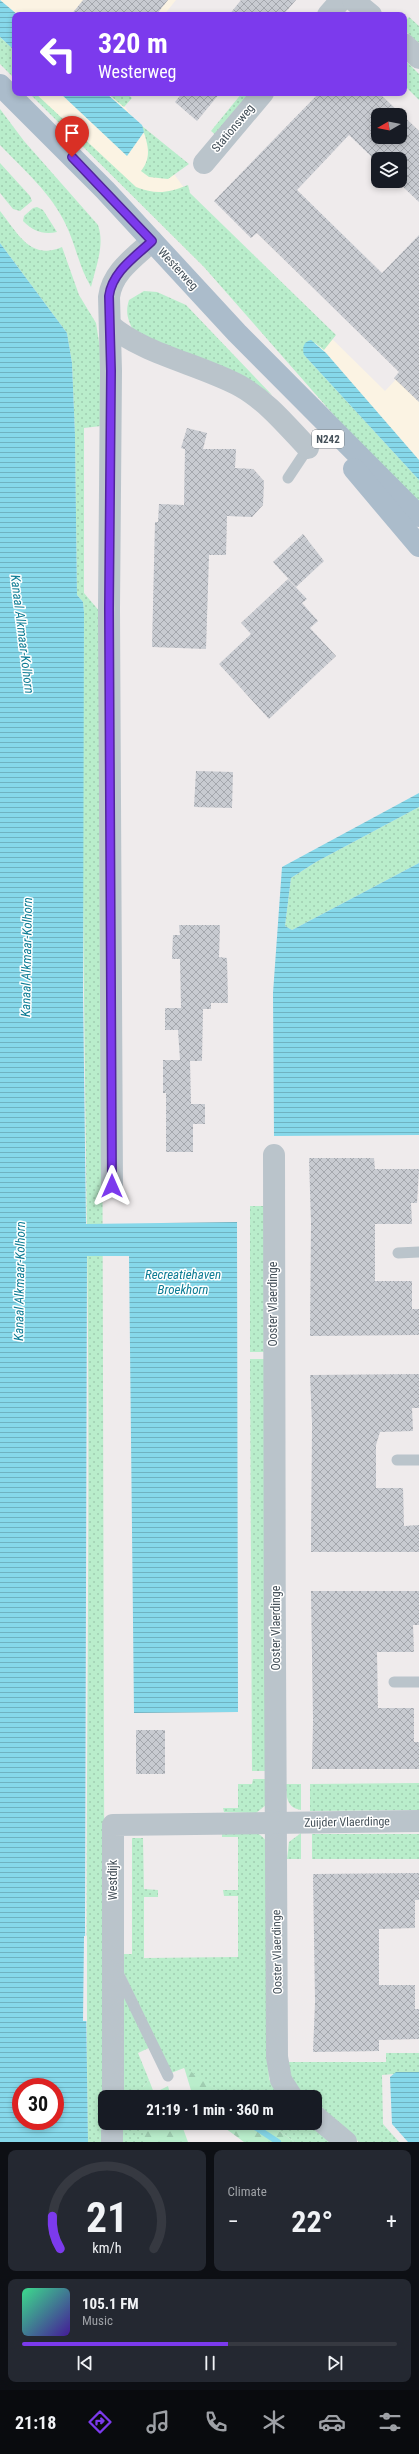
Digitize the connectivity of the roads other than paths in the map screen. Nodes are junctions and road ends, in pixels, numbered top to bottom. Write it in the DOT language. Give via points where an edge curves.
graph roads {
  1 [pos="341,0"];
  2 [pos="353,0"];
  3 [pos="331,12"];
  4 [pos="367,12"];
  5 [pos="407,47"];
  6 [pos="419,58"];
  7 [pos="0,85"];
  8 [pos="260,96"];
  9 [pos="204,163"];
  10 [pos="152,241"];
  11 [pos="110,325"];
  12 [pos="237,333"];
  13 [pos="308,448"];
  14 [pos="288,478"];
  15 [pos="419,516"];
  16 [pos="419,546"];
  17 [pos="274,1155"];
  18 [pos="112,1186"];
  19 [pos="419,1252"];
  20 [pos="398,1253"];
  21 [pos="397,1460"];
  22 [pos="419,1460"];
  23 [pos="394,1682"];
  24 [pos="419,1682"];
  25 [pos="419,1821"];
  26 [pos="276,1823"];
  27 [pos="113,1964"];
  28 [pos="168,2076"];
  29 [pos="113,2090"];
  30 [pos="287,2090"];
  31 [pos="322,2122"];
  32 [pos="112,2130"];
  33 [pos="112,2142"];
  34 [pos="346,2142"];
  1 -- 3 [label="street"];
  2 -- 4 [label="street"];
  5 -- 6 [label="street"];
  7 -- 10 [label="main road, Westerweg / N242"];
  8 -- 9 [label="street, Stationsweg"];
  10 -- 11 [label="street" via="114,279 109,296"];
  10 -- 12 [label="main road, Westerweg / N242"];
  11 -- 13 [label="street" via="129,340 182,360 241,387 276,414"];
  11 -- 18 [label="street"];
  12 -- 15 [label="main road, Westerweg / N242"];
  12 -- 16 [label="main road, Westerweg / N242"];
  13 -- 14 [label="lane"];
  17 -- 26 [label="street, Ooster Vlaerdinge" via="272,1355 276,1574"];
  19 -- 20 [label="lane"];
  21 -- 22 [label="lane"];
  23 -- 24 [label="lane"];
  25 -- 26 [label="street, Zuijder Vlaerdinge"];
  26 -- 27 [label="street, Westdijk" via="113,1825"];
  26 -- 30 [label="street, Ooster Vlaerdinge" via="277,2057 281,2080"];
  27 -- 28 [label="lane"];
  27 -- 29 [label="street, Westdijk"];
  31 -- 34 [label="street"];
  32 -- 33 [label="street"];
}
